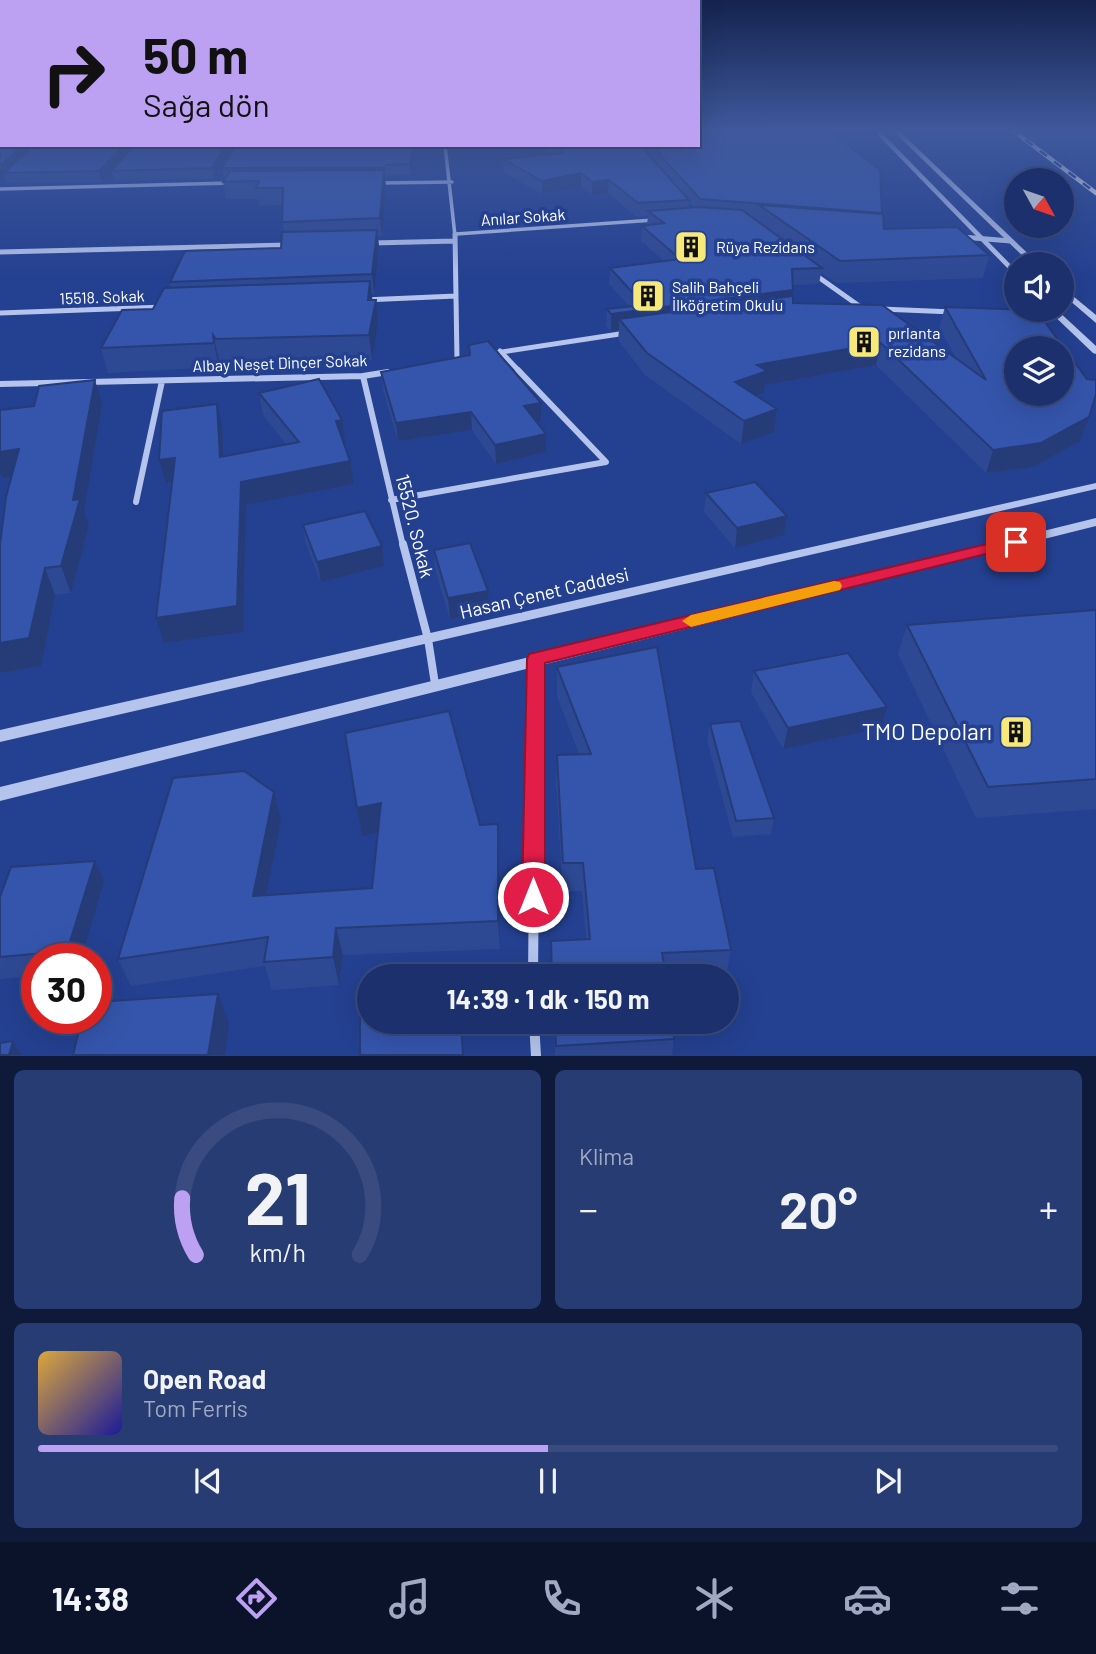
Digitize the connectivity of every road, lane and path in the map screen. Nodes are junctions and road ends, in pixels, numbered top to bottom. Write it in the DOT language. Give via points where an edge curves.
graph roads {
  1 [pos="112,178"];
  2 [pos="220,178"];
  3 [pos="451,178"];
  4 [pos="922,178"];
  5 [pos="945,178"];
  6 [pos="217,183"];
  7 [pos="230,183"];
  8 [pos="369,183"];
  9 [pos="452,183"];
  10 [pos="104,186"];
  11 [pos="0,189"];
  12 [pos="661,219"];
  13 [pos="953,236"];
  14 [pos="455,237"];
  15 [pos="979,239"];
  16 [pos="1011,242"];
  17 [pos="359,243"];
  18 [pos="303,244"];
  19 [pos="0,252"];
  20 [pos="1022,252"];
  21 [pos="1004,263"];
  22 [pos="806,267"];
  23 [pos="456,296"];
  24 [pos="359,300"];
  25 [pos="1074,300"];
  26 [pos="166,307"];
  27 [pos="850,308"];
  28 [pos="862,308"];
  29 [pos="0,313"];
  30 [pos="967,313"];
  31 [pos="1096,320"];
  32 [pos="1065,322"];
  33 [pos="631,333"];
  34 [pos="500,351"];
  35 [pos="1096,351"];
  36 [pos="478,356"];
  37 [pos="467,358"];
  38 [pos="457,360"];
  39 [pos="443,362"];
  40 [pos="390,371"];
  41 [pos="363,376"];
  42 [pos="162,381"];
  43 [pos="0,384"];
  44 [pos="1096,486"];
  45 [pos="391,500"];
  46 [pos="136,502"];
  47 [pos="1096,522"];
  48 [pos="428,639"];
  49 [pos="536,659"];
  50 [pos="435,684"];
  51 [pos="0,736"];
  52 [pos="0,794"];
  53 [pos="533,964"];
  54 [pos="535,1034"];
  55 [pos="536,1055"];
  1 -- 10 [label="street"];
  2 -- 6 [label="street"];
  3 -- 9 [label="street"];
  4 -- 15 [label="street"];
  5 -- 16 [label="street"];
  6 -- 7 [label="street"];
  6 -- 10 [label="street"];
  8 -- 9 [label="street"];
  9 -- 14 [label="street"];
  10 -- 11 [label="street"];
  12 -- 14 [label="street, Anılar Sokak"];
  13 -- 15 [label="street"];
  14 -- 17 [label="street, Anılar Sokak"];
  14 -- 23 [label="street"];
  15 -- 16 [label="street"];
  15 -- 21 [label="street"];
  16 -- 20 [label="street"];
  18 -- 19 [label="street"];
  22 -- 28 [label="street"];
  23 -- 24 [label="street"];
  23 -- 38 [label="street"];
  25 -- 31 [label="street"];
  26 -- 29 [label="street, 15518. Sokak"];
  27 -- 28 [label="street"];
  28 -- 30 [label="street"];
  32 -- 35 [label="street"];
  33 -- 34 [label="street"];
  34 -- 36 [label="street"];
  34 -- 45 [label="street" via="606,462"];
  37 -- 38 [label="street"];
  38 -- 39 [label="street"];
  40 -- 41 [label="street, Albay Neşet Dinçer Sokak"];
  41 -- 42 [label="street, Albay Neşet Dinçer Sokak"];
  41 -- 45 [label="street, 15520. Sokak"];
  42 -- 43 [label="street, Albay Neşet Dinçer Sokak"];
  42 -- 46 [label="street"];
  44 -- 48 [label="street, Hasan Çenet Caddesi"];
  45 -- 48 [label="street, 15520. Sokak"];
  47 -- 49 [label="street"];
  48 -- 50 [label="street, 15520. Sokak"];
  48 -- 51 [label="street, Hasan Çenet Caddesi"];
  49 -- 50 [label="street"];
  49 -- 53 [label="street"];
  50 -- 52 [label="street"];
  54 -- 55 [label="street"];
}
